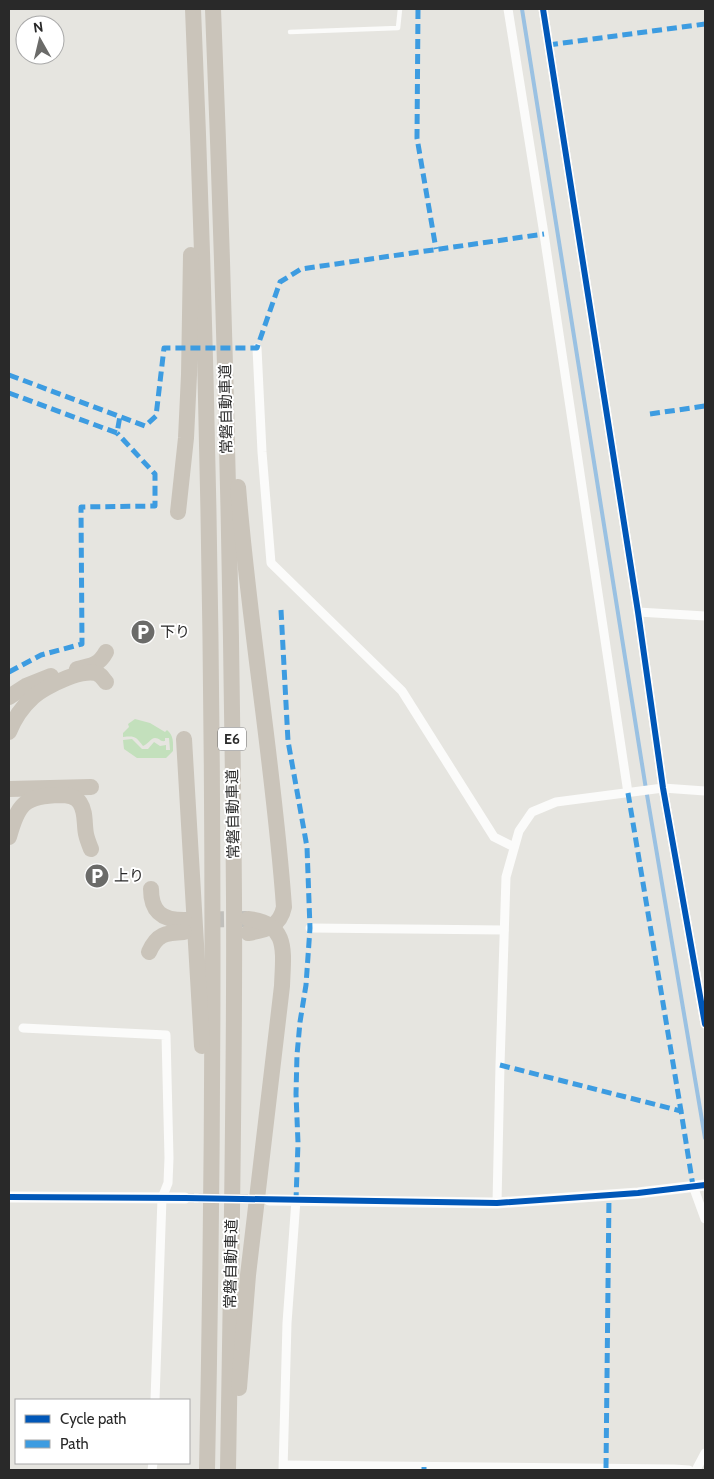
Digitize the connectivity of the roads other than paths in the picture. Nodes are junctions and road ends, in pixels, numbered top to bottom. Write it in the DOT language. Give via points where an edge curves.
graph roads {
  1 [pos="193,9"];
  2 [pos="213,9"];
  3 [pos="400,9"];
  4 [pos="508,9"];
  5 [pos="543,9"];
  6 [pos="290,32"];
  7 [pos="195,62"];
  8 [pos="224,305"];
  9 [pos="257,348"];
  10 [pos="178,512"];
  11 [pos="638,612"];
  12 [pos="705,616"];
  13 [pos="106,652"];
  14 [pos="106,682"];
  15 [pos="9,697"];
  16 [pos="9,732"];
  17 [pos="184,739"];
  18 [pos="91,787"];
  19 [pos="663,788"];
  20 [pos="9,789"];
  21 [pos="705,791"];
  22 [pos="628,793"];
  23 [pos="9,838"];
  24 [pos="514,848"];
  25 [pos="90,849"];
  26 [pos="151,889"];
  27 [pos="248,926"];
  28 [pos="271,927"];
  29 [pos="310,928"];
  30 [pos="504,930"];
  31 [pos="149,952"];
  32 [pos="705,1024"];
  33 [pos="23,1028"];
  34 [pos="705,1184"];
  35 [pos="212,1186"];
  36 [pos="693,1186"];
  37 [pos="9,1197"];
  38 [pos="162,1198"];
  39 [pos="185,1198"];
  40 [pos="269,1200"];
  41 [pos="296,1200"];
  42 [pos="497,1203"];
  43 [pos="705,1219"];
  44 [pos="155,1399"];
  45 [pos="705,1453"];
  46 [pos="284,1468"];
  47 [pos="207,1470"];
  48 [pos="229,1470"];
  49 [pos="689,1470"];
  50 [pos="696,1470"];
  1 -- 7 [label="highway, 常磐自動車道 / E6"];
  2 -- 8 [label="highway, 常磐自動車道 / E6"];
  3 -- 6 [label="lane" via="398,28"];
  4 -- 22 [label="street"];
  5 -- 11 [label="street"];
  7 -- 10 [label="highway" via="189,121 192,228 189,374"];
  7 -- 35 [label="highway, 常磐自動車道 / E6" via="210,628"];
  8 -- 28 [label="highway" via="248,593 280,841 284,907 283,915"];
  8 -- 48 [label="highway, 常磐自動車道 / E6" via="234,898"];
  9 -- 24 [label="street" via="271,564 402,691 494,837"];
  11 -- 12 [label="street"];
  11 -- 19 [label="street"];
  13 -- 15 [label="highway" via="94,665 46,677"];
  14 -- 16 [label="highway" via="102,676 90,673 44,688 22,708"];
  17 -- 35 [label="highway"];
  18 -- 20 [label="highway"];
  19 -- 21 [label="street"];
  19 -- 22 [label="street"];
  19 -- 32 [label="street"];
  22 -- 24 [label="street" via="556,802 532,812 519,831"];
  23 -- 25 [label="highway" via="17,813 26,803 37,797 64,795 76,798 82,806"];
  24 -- 30 [label="street" via="506,877"];
  26 -- 31 [label="highway" via="153,905 158,912 184,926 157,938"];
  27 -- 28 [label="highway" via="257,920"];
  28 -- 48 [label="highway" via="278,933 283,950 282,986"];
  29 -- 30 [label="street"];
  30 -- 42 [label="street"];
  33 -- 38 [label="street" via="166,1035 169,1158 168,1183"];
  34 -- 36 [label="street"];
  35 -- 47 [label="highway, 常磐自動車道 / E6"];
  36 -- 42 [label="street"];
  36 -- 43 [label="street"];
  37 -- 38 [label="street"];
  38 -- 39 [label="street"];
  38 -- 44 [label="street"];
  40 -- 41 [label="street"];
  41 -- 42 [label="street"];
  41 -- 46 [label="street" via="287,1323"];
  45 -- 50 [label="street"];
  46 -- 49 [label="street"];
}
